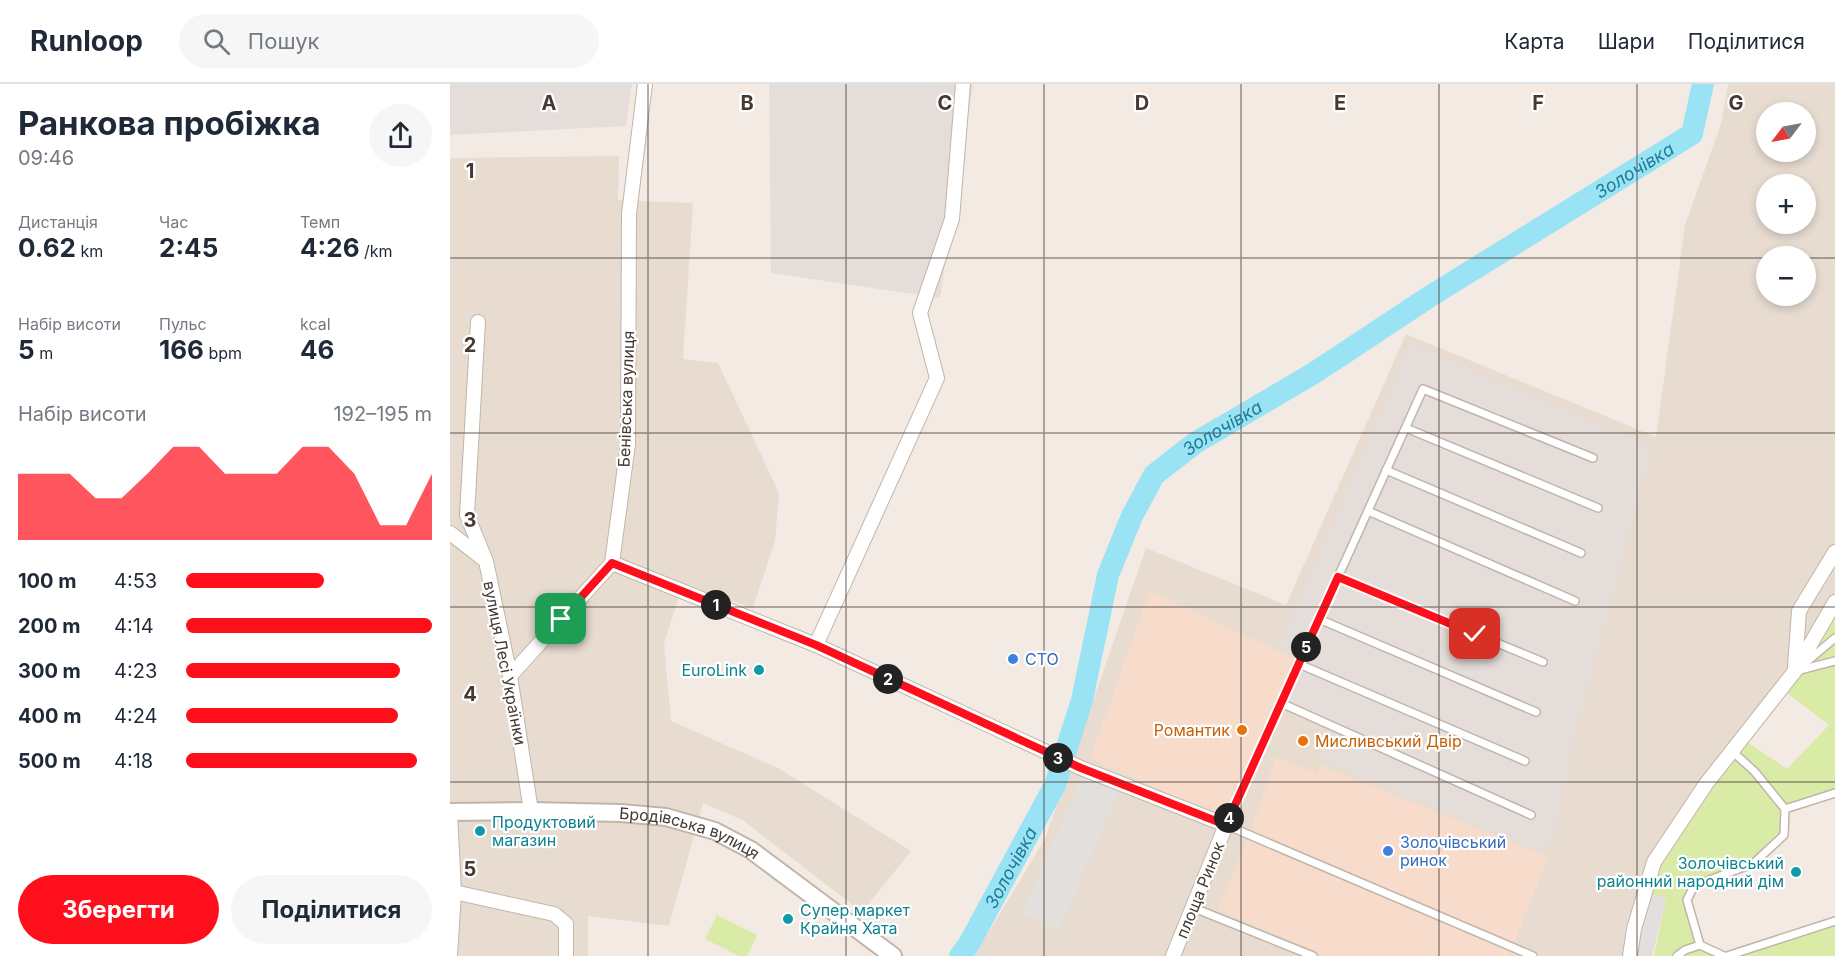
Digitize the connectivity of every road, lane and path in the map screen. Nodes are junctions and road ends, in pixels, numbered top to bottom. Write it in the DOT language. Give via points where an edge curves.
graph roads {
  1 [pos="645,84"];
  2 [pos="963,84"];
  3 [pos="478,322"];
  4 [pos="1406,428"];
  5 [pos="1593,458"];
  6 [pos="1386,470"];
  7 [pos="1598,508"];
  8 [pos="1368,511"];
  9 [pos="450,533"];
  10 [pos="1835,552"];
  11 [pos="1581,553"];
  12 [pos="486,561"];
  13 [pos="612,563"];
  14 [pos="1338,577"];
  15 [pos="1575,601"];
  16 [pos="1835,603"];
  17 [pos="1319,619"];
  18 [pos="1835,638"];
  19 [pos="816,645"];
  20 [pos="1835,661"];
  21 [pos="1543,662"];
  22 [pos="1299,664"];
  23 [pos="1795,671"];
  24 [pos="510,676"];
  25 [pos="1281,703"];
  26 [pos="1536,712"];
  27 [pos="1732,751"];
  28 [pos="1525,761"];
  29 [pos="1835,793"];
  30 [pos="1785,809"];
  31 [pos="531,811"];
  32 [pos="450,812"];
  33 [pos="1531,815"];
  34 [pos="1226,825"];
  35 [pos="454,892"];
  36 [pos="1194,908"];
  37 [pos="1835,921"];
  38 [pos="1700,945"];
  39 [pos="450,956"];
  40 [pos="566,956"];
  41 [pos="893,956"];
  42 [pos="1173,956"];
  43 [pos="1313,956"];
  44 [pos="1533,956"];
  45 [pos="1630,956"];
  46 [pos="1677,956"];
  47 [pos="1725,956"];
  1 -- 13 [label="street, Бенівська вулиця" via="628,214 628,444"];
  2 -- 19 [label="street" via="952,219 920,313 936,378"];
  3 -- 12 [label="street" via="467,515"];
  4 -- 5 [label="lane" via="1423,389"];
  4 -- 6 [label="lane"];
  4 -- 7 [label="lane"];
  6 -- 8 [label="lane"];
  6 -- 11 [label="lane"];
  8 -- 14 [label="lane"];
  8 -- 15 [label="lane"];
  9 -- 12 [label="street, вулиця Лесі Українки"];
  10 -- 23 [label="street" via="1800,611"];
  12 -- 24 [label="street, вулиця Лесі Українки"];
  13 -- 19 [label="street"];
  13 -- 24 [label="street"];
  14 -- 17 [label="lane"];
  14 -- 21 [label="lane"];
  16 -- 23 [label="street"];
  17 -- 22 [label="lane"];
  17 -- 26 [label="lane"];
  18 -- 23 [label="lane"];
  19 -- 34 [label="street" via="1081,768"];
  20 -- 23 [label="lane"];
  22 -- 25 [label="lane"];
  22 -- 28 [label="lane"];
  23 -- 27 [label="street"];
  24 -- 31 [label="street, вулиця Лесі Українки"];
  25 -- 33 [label="lane"];
  25 -- 34 [label="lane"];
  27 -- 30 [label="lane"];
  27 -- 45 [label="street" via="1654,862"];
  29 -- 30 [label="lane"];
  30 -- 38 [label="lane" via="1784,835 1754,863 1694,886 1687,900"];
  31 -- 32 [label="street, Бродівська вулиця"];
  31 -- 41 [label="street, Бродівська вулиця" via="666,817 715,831 751,850"];
  32 -- 35 [label="street"];
  34 -- 36 [label="street, площа Ринок"];
  34 -- 44 [label="lane"];
  35 -- 39 [label="street"];
  35 -- 40 [label="street" via="554,914 566,924"];
  36 -- 42 [label="street, площа Ринок"];
  36 -- 43 [label="lane"];
  37 -- 47 [label="lane"];
  38 -- 46 [label="lane"];
  38 -- 47 [label="lane"];
}
